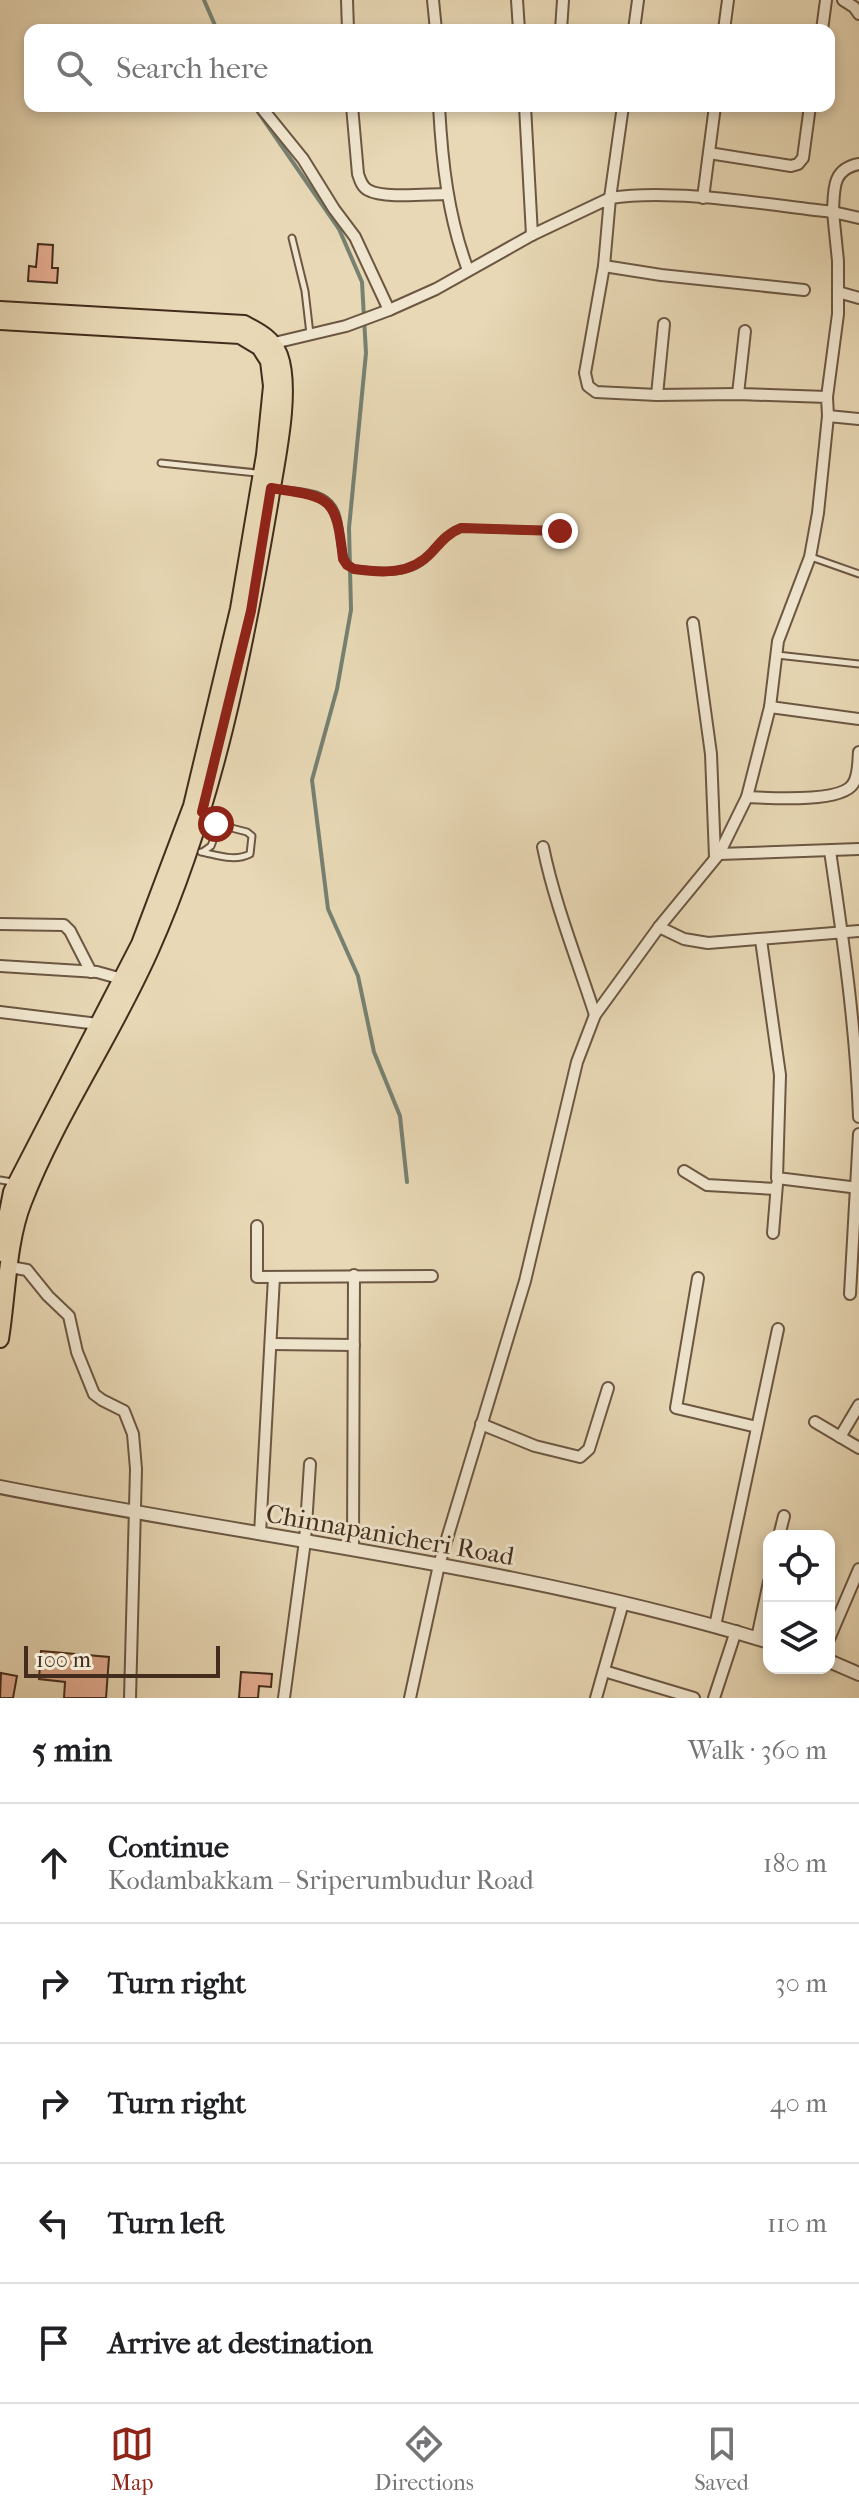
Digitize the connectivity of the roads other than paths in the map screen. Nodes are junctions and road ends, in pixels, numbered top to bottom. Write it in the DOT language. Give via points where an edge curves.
graph roads {
  1 [pos="347,0"];
  2 [pos="433,0"];
  3 [pos="517,0"];
  4 [pos="563,0"];
  5 [pos="638,0"];
  6 [pos="728,0"];
  7 [pos="826,0"];
  8 [pos="842,0"];
  9 [pos="859,14"];
  10 [pos="348,24"];
  11 [pos="435,24"];
  12 [pos="519,24"];
  13 [pos="561,24"];
  14 [pos="635,24"];
  15 [pos="725,24"];
  16 [pos="823,24"];
  17 [pos="265,112"];
  18 [pos="353,112"];
  19 [pos="440,112"];
  20 [pos="525,112"];
  21 [pos="622,112"];
  22 [pos="714,112"];
  23 [pos="809,112"];
  24 [pos="709,153"];
  25 [pos="859,164"];
  26 [pos="447,194"];
  27 [pos="610,198"];
  28 [pos="703,198"];
  29 [pos="833,212"];
  30 [pos="859,218"];
  31 [pos="532,235"];
  32 [pos="292,238"];
  33 [pos="604,266"];
  34 [pos="468,270"];
  35 [pos="804,290"];
  36 [pos="838,292"];
  37 [pos="859,298"];
  38 [pos="0,310"];
  39 [pos="389,310"];
  40 [pos="0,321"];
  41 [pos="664,324"];
  42 [pos="745,331"];
  43 [pos="310,335"];
  44 [pos="266,345"];
  45 [pos="738,394"];
  46 [pos="657,395"];
  47 [pos="827,397"];
  48 [pos="828,416"];
  49 [pos="859,419"];
  50 [pos="161,463"];
  51 [pos="267,481"];
  52 [pos="560,531"];
  53 [pos="810,557"];
  54 [pos="859,574"];
  55 [pos="693,623"];
  56 [pos="776,655"];
  57 [pos="859,664"];
  58 [pos="770,707"];
  59 [pos="859,719"];
  60 [pos="859,752"];
  61 [pos="747,797"];
  62 [pos="202,812"];
  63 [pos="216,824"];
  64 [pos="543,847"];
  65 [pos="859,849"];
  66 [pos="194,851"];
  67 [pos="830,851"];
  68 [pos="717,856"];
  69 [pos="0,924"];
  70 [pos="659,927"];
  71 [pos="859,931"];
  72 [pos="842,934"];
  73 [pos="761,940"];
  74 [pos="0,966"];
  75 [pos="91,972"];
  76 [pos="122,979"];
  77 [pos="0,1012"];
  78 [pos="595,1015"];
  79 [pos="98,1024"];
  80 [pos="859,1117"];
  81 [pos="859,1134"];
  82 [pos="684,1171"];
  83 [pos="8,1182"];
  84 [pos="777,1184"];
  85 [pos="857,1188"];
  86 [pos="257,1226"];
  87 [pos="773,1233"];
  88 [pos="5,1260"];
  89 [pos="354,1275"];
  90 [pos="432,1276"];
  91 [pos="274,1277"];
  92 [pos="698,1278"];
  93 [pos="850,1294"];
  94 [pos="778,1329"];
  95 [pos="0,1339"];
  96 [pos="272,1344"];
  97 [pos="354,1345"];
  98 [pos="608,1388"];
  99 [pos="859,1405"];
  100 [pos="815,1422"];
  101 [pos="481,1424"];
  102 [pos="757,1427"];
  103 [pos="840,1437"];
  104 [pos="859,1448"];
  105 [pos="310,1464"];
  106 [pos="0,1487"];
  107 [pos="136,1513"];
  108 [pos="784,1516"];
  109 [pos="780,1530"];
  110 [pos="260,1534"];
  111 [pos="305,1541"];
  112 [pos="353,1549"];
  113 [pos="439,1565"];
  114 [pos="859,1569"];
  115 [pos="623,1603"];
  116 [pos="835,1625"];
  117 [pos="715,1626"];
  118 [pos="736,1631"];
  119 [pos="763,1640"];
  120 [pos="835,1664"];
  121 [pos="604,1671"];
  122 [pos="859,1674"];
  123 [pos="130,1698"];
  124 [pos="284,1698"];
  125 [pos="410,1698"];
  126 [pos="596,1698"];
  127 [pos="694,1698"];
  128 [pos="714,1698"];
  1 -- 10 [label="street"];
  2 -- 11 [label="street"];
  3 -- 12 [label="street"];
  4 -- 13 [label="street"];
  5 -- 14 [label="street"];
  6 -- 15 [label="street"];
  7 -- 16 [label="street"];
  8 -- 9 [label="street"];
  17 -- 39 [label="street" via="355,237"];
  18 -- 26 [label="street" via="362,185 380,194"];
  19 -- 26 [label="street"];
  20 -- 31 [label="street"];
  21 -- 27 [label="street"];
  22 -- 24 [label="street"];
  23 -- 24 [label="street" via="798,164"];
  24 -- 28 [label="street"];
  25 -- 29 [label="street" via="838,175"];
  26 -- 34 [label="street"];
  27 -- 28 [label="street"];
  27 -- 31 [label="street"];
  27 -- 33 [label="street"];
  28 -- 29 [label="street"];
  29 -- 30 [label="street"];
  29 -- 36 [label="street"];
  31 -- 34 [label="street"];
  32 -- 43 [label="lane"];
  33 -- 35 [label="street"];
  33 -- 46 [label="street" via="585,373 588,386 596,392"];
  34 -- 39 [label="street"];
  36 -- 37 [label="street"];
  36 -- 47 [label="street"];
  38 -- 44 [label="main road" via="223,321 244,324"];
  39 -- 43 [label="street"];
  40 -- 44 [label="main road" via="222,332"];
  41 -- 46 [label="street"];
  42 -- 45 [label="street"];
  43 -- 44 [label="street"];
  44 -- 51 [label="main road" via="280,357 284,386"];
  45 -- 46 [label="street"];
  45 -- 47 [label="street"];
  47 -- 48 [label="street"];
  48 -- 49 [label="street"];
  48 -- 53 [label="street"];
  50 -- 51 [label="lane"];
  51 -- 52 [label="lane" via="325,500 335,512 343,559 354,569 406,570 461,528"];
  51 -- 62 [label="main road" via="248,624"];
  51 -- 76 [label="main road" via="192,806"];
  53 -- 54 [label="lane"];
  53 -- 56 [label="street"];
  55 -- 68 [label="street" via="711,754"];
  56 -- 57 [label="lane"];
  56 -- 58 [label="street"];
  58 -- 59 [label="street"];
  58 -- 61 [label="street"];
  60 -- 61 [label="street" via="857,775 845,791"];
  61 -- 68 [label="street"];
  62 -- 63 [label="lane"];
  62 -- 66 [label="main road"];
  63 -- 66 [label="lane" via="211,846"];
  63 -- 66 [label="lane" via="252,836 250,854 228,858"];
  64 -- 78 [label="street" via="553,893"];
  65 -- 67 [label="street"];
  66 -- 88 [label="main road" via="151,949 49,1143 21,1205"];
  67 -- 68 [label="street"];
  67 -- 72 [label="street"];
  68 -- 70 [label="street"];
  69 -- 75 [label="street" via="64,925"];
  70 -- 73 [label="street" via="695,942"];
  70 -- 78 [label="street"];
  71 -- 72 [label="street"];
  72 -- 73 [label="street"];
  72 -- 80 [label="street"];
  73 -- 84 [label="street" via="780,1075"];
  74 -- 75 [label="street"];
  75 -- 76 [label="street"];
  76 -- 79 [label="main road"];
  77 -- 79 [label="street"];
  78 -- 101 [label="street" via="577,1062 525,1281"];
  79 -- 83 [label="main road"];
  81 -- 85 [label="street"];
  82 -- 84 [label="street" via="707,1185"];
  83 -- 88 [label="main road" via="12,1192"];
  84 -- 85 [label="street"];
  84 -- 87 [label="street"];
  85 -- 93 [label="street"];
  86 -- 91 [label="street" via="257,1277"];
  88 -- 95 [label="main road"];
  88 -- 107 [label="street" via="27,1270 64,1309 89,1384 102,1400 127,1415 135,1457"];
  89 -- 90 [label="street"];
  89 -- 91 [label="street"];
  89 -- 97 [label="street"];
  91 -- 96 [label="street"];
  92 -- 102 [label="street" via="676,1408"];
  94 -- 102 [label="street"];
  96 -- 97 [label="street"];
  96 -- 110 [label="street"];
  97 -- 112 [label="street"];
  98 -- 101 [label="street" via="589,1449 580,1457"];
  99 -- 103 [label="street"];
  100 -- 103 [label="street"];
  101 -- 113 [label="street"];
  102 -- 117 [label="street"];
  103 -- 104 [label="street"];
  105 -- 111 [label="street"];
  106 -- 107 [label="street, Chinnapanicheri Road"];
  107 -- 110 [label="street, Chinnapanicheri Road"];
  107 -- 123 [label="street"];
  108 -- 109 [label="street"];
  110 -- 111 [label="street, Chinnapanicheri Road"];
  111 -- 112 [label="street, Chinnapanicheri Road"];
  111 -- 124 [label="street"];
  112 -- 113 [label="street, Chinnapanicheri Road"];
  113 -- 115 [label="street, Chinnapanicheri Road"];
  113 -- 125 [label="street"];
  114 -- 116 [label="street"];
  115 -- 117 [label="street, Chinnapanicheri Road"];
  115 -- 121 [label="street"];
  117 -- 118 [label="street, Chinnapanicheri Road"];
  118 -- 119 [label="street, Chinnapanicheri Road"];
  118 -- 128 [label="street"];
  120 -- 122 [label="street"];
  121 -- 126 [label="street"];
  121 -- 127 [label="street"];
}
